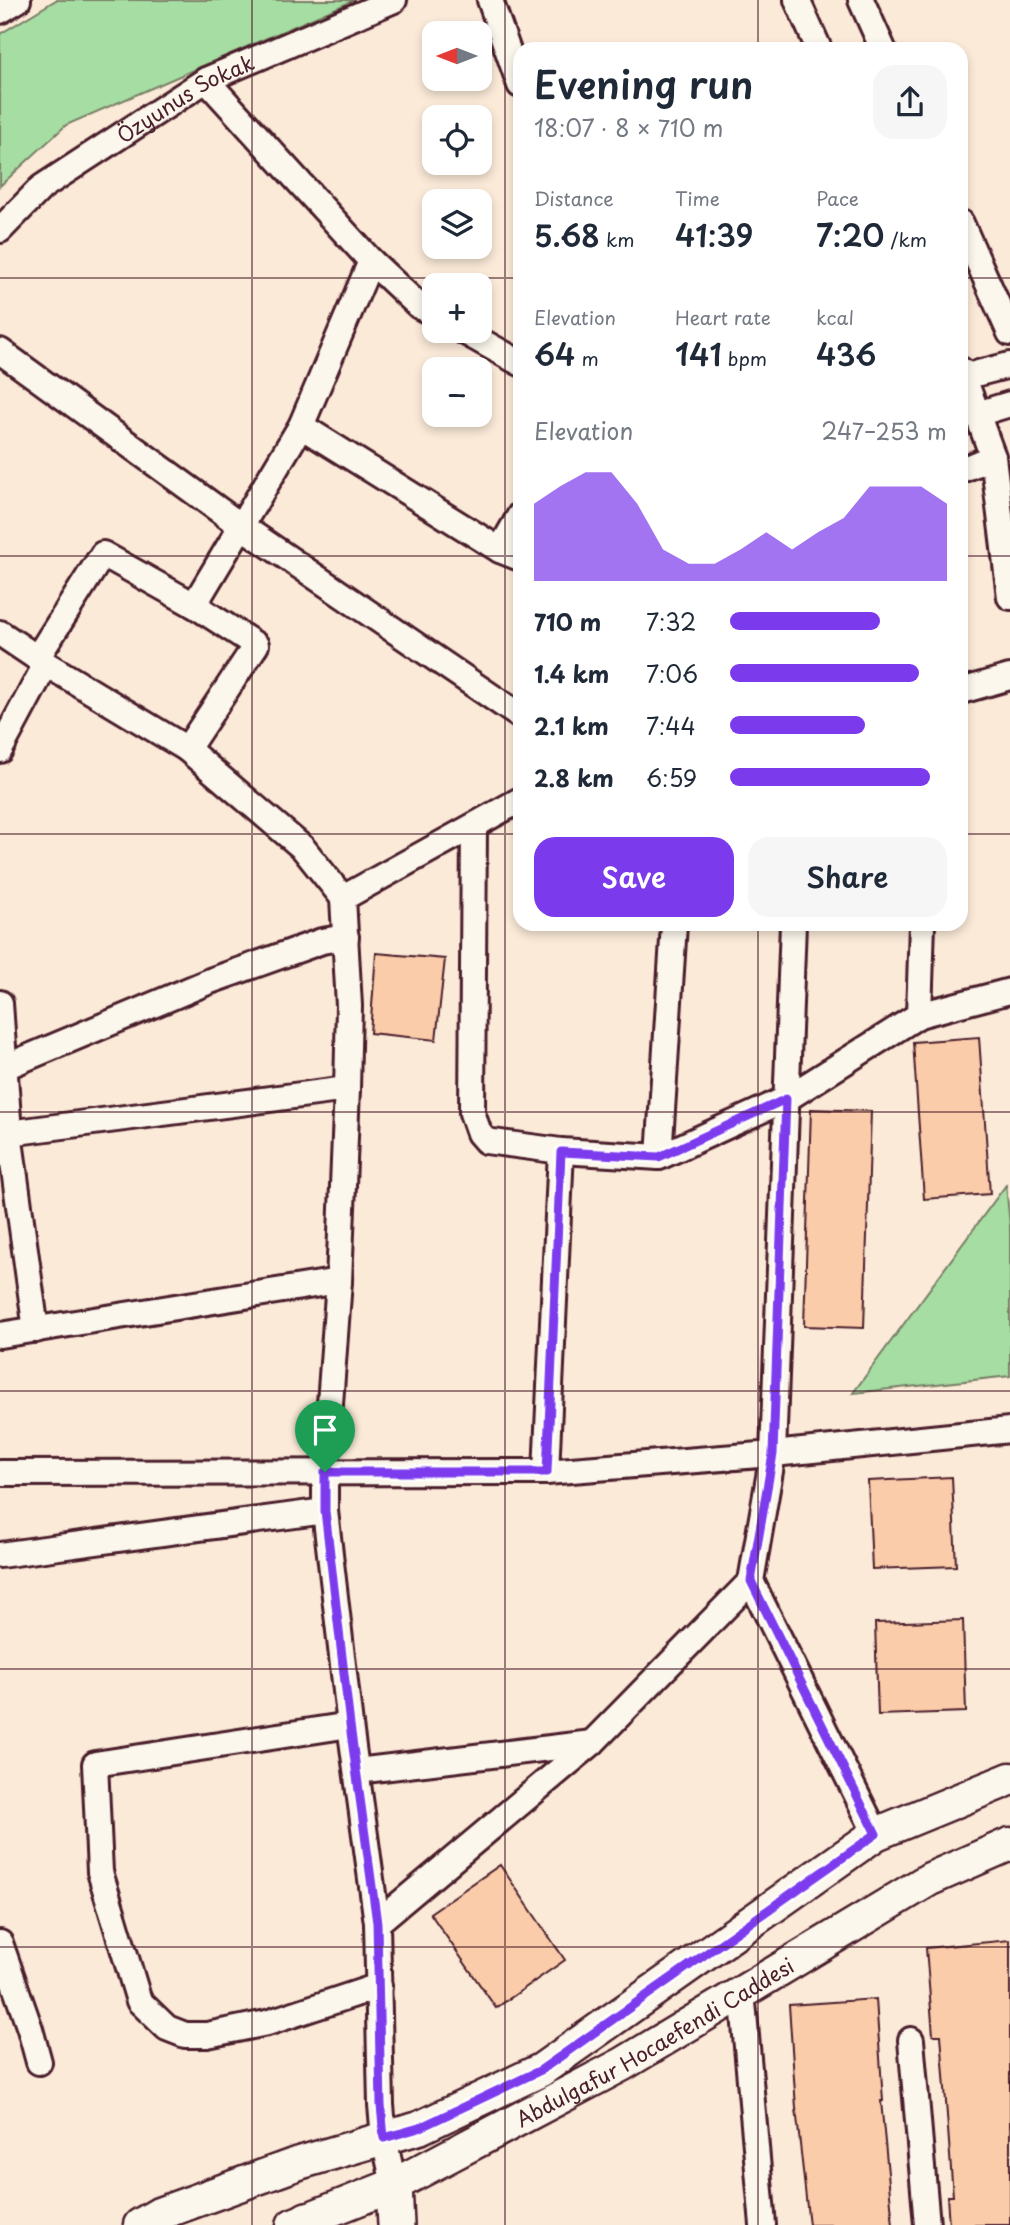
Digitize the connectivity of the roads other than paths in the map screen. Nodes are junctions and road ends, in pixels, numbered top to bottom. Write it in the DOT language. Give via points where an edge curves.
graph roads {
  1 [pos="18,0"];
  2 [pos="394,0"];
  3 [pos="490,0"];
  4 [pos="797,0"];
  5 [pos="861,0"];
  6 [pos="0,11"];
  7 [pos="817,42"];
  8 [pos="880,42"];
  9 [pos="513,65"];
  10 [pos="206,80"];
  11 [pos="0,230"];
  12 [pos="968,239"];
  13 [pos="371,261"];
  14 [pos="984,276"];
  15 [pos="1010,290"];
  16 [pos="422,308"];
  17 [pos="1010,333"];
  18 [pos="484,343"];
  19 [pos="0,352"];
  20 [pos="513,359"];
  21 [pos="1010,365"];
  22 [pos="968,372"];
  23 [pos="968,389"];
  24 [pos="1010,404"];
  25 [pos="977,414"];
  26 [pos="301,426"];
  27 [pos="993,457"];
  28 [pos="968,467"];
  29 [pos="241,526"];
  30 [pos="510,554"];
  31 [pos="1010,597"];
  32 [pos="194,605"];
  33 [pos="0,633"];
  34 [pos="42,661"];
  35 [pos="1010,677"];
  36 [pos="968,689"];
  37 [pos="513,711"];
  38 [pos="187,749"];
  39 [pos="0,750"];
  40 [pos="513,804"];
  41 [pos="474,827"];
  42 [pos="343,898"];
  43 [pos="674,931"];
  44 [pos="793,931"];
  45 [pos="922,931"];
  46 [pos="346,937"];
  47 [pos="1010,990"];
  48 [pos="0,1003"];
  49 [pos="919,1016"];
  50 [pos="5,1067"];
  51 [pos="347,1090"];
  52 [pos="786,1099"];
  53 [pos="9,1133"];
  54 [pos="561,1152"];
  55 [pos="659,1157"];
  56 [pos="339,1281"];
  57 [pos="36,1330"];
  58 [pos="0,1335"];
  59 [pos="1010,1430"];
  60 [pos="773,1454"];
  61 [pos="325,1472"];
  62 [pos="547,1472"];
  63 [pos="0,1474"];
  64 [pos="325,1511"];
  65 [pos="0,1555"];
  66 [pos="751,1581"];
  67 [pos="350,1725"];
  68 [pos="592,1743"];
  69 [pos="357,1771"];
  70 [pos="1010,1779"];
  71 [pos="876,1834"];
  72 [pos="1010,1844"];
  73 [pos="377,1923"];
  74 [pos="0,1943"];
  75 [pos="379,1986"];
  76 [pos="742,1991"];
  77 [pos="911,2040"];
  78 [pos="39,2062"];
  79 [pos="384,2138"];
  80 [pos="394,2185"];
  81 [pos="303,2223"];
  82 [pos="140,2225"];
  83 [pos="396,2225"];
  84 [pos="763,2225"];
  85 [pos="927,2225"];
  1 -- 6 [label="street"];
  2 -- 10 [label="street, Özyunus Sokak"];
  3 -- 9 [label="street"];
  4 -- 7 [label="street"];
  5 -- 8 [label="street"];
  10 -- 11 [label="street, Özyunus Sokak" via="42,187"];
  10 -- 13 [label="street"];
  12 -- 14 [label="street"];
  13 -- 16 [label="street"];
  13 -- 26 [label="street"];
  14 -- 15 [label="street"];
  14 -- 17 [label="street"];
  18 -- 20 [label="street"];
  19 -- 29 [label="street"];
  21 -- 22 [label="street"];
  23 -- 25 [label="street"];
  24 -- 25 [label="street"];
  25 -- 27 [label="street"];
  26 -- 29 [label="street"];
  26 -- 30 [label="street"];
  27 -- 28 [label="street"];
  27 -- 31 [label="street"];
  29 -- 32 [label="street"];
  29 -- 37 [label="street"];
  32 -- 34 [label="street" via="103,554"];
  32 -- 38 [label="street" via="256,645"];
  33 -- 34 [label="street"];
  34 -- 38 [label="street"];
  34 -- 39 [label="street"];
  35 -- 36 [label="street"];
  38 -- 42 [label="street" via="303,848"];
  40 -- 41 [label="street"];
  41 -- 42 [label="street"];
  41 -- 54 [label="street" via="472,1113 486,1141"];
  42 -- 46 [label="street"];
  43 -- 55 [label="street"];
  44 -- 52 [label="street"];
  45 -- 49 [label="street"];
  46 -- 50 [label="street" via="322,941 210,981"];
  46 -- 51 [label="street"];
  47 -- 49 [label="street"];
  48 -- 50 [label="street"];
  49 -- 52 [label="street"];
  50 -- 53 [label="street"];
  51 -- 53 [label="street"];
  51 -- 56 [label="street"];
  52 -- 55 [label="street"];
  52 -- 60 [label="street"];
  53 -- 57 [label="street"];
  54 -- 55 [label="street"];
  54 -- 62 [label="street"];
  56 -- 57 [label="street"];
  56 -- 61 [label="street"];
  57 -- 58 [label="street"];
  59 -- 60 [label="street"];
  60 -- 62 [label="street"];
  60 -- 66 [label="street"];
  61 -- 62 [label="street"];
  61 -- 63 [label="street"];
  61 -- 64 [label="street"];
  64 -- 65 [label="street"];
  64 -- 67 [label="street"];
  66 -- 68 [label="street"];
  66 -- 71 [label="street"];
  67 -- 69 [label="street"];
  67 -- 75 [label="street" via="95,1764 100,1872 139,2001 167,2028 185,2035 207,2035 267,2023"];
  68 -- 69 [label="street"];
  68 -- 73 [label="street"];
  69 -- 73 [label="street"];
  70 -- 71 [label="street"];
  71 -- 79 [label="street" via="541,2070 419,2128"];
  72 -- 76 [label="street, Abdulgafur Hocaefendi Caddesi" via="930,1879"];
  73 -- 75 [label="street"];
  74 -- 78 [label="street"];
  75 -- 79 [label="street"];
  76 -- 80 [label="street, Abdulgafur Hocaefendi Caddesi" via="623,2064"];
  76 -- 84 [label="street"];
  77 -- 85 [label="street"];
  79 -- 80 [label="street"];
  79 -- 82 [label="street" via="299,2163"];
  80 -- 81 [label="street, Abdulgafur Hocaefendi Caddesi"];
  80 -- 83 [label="main road"];
}
